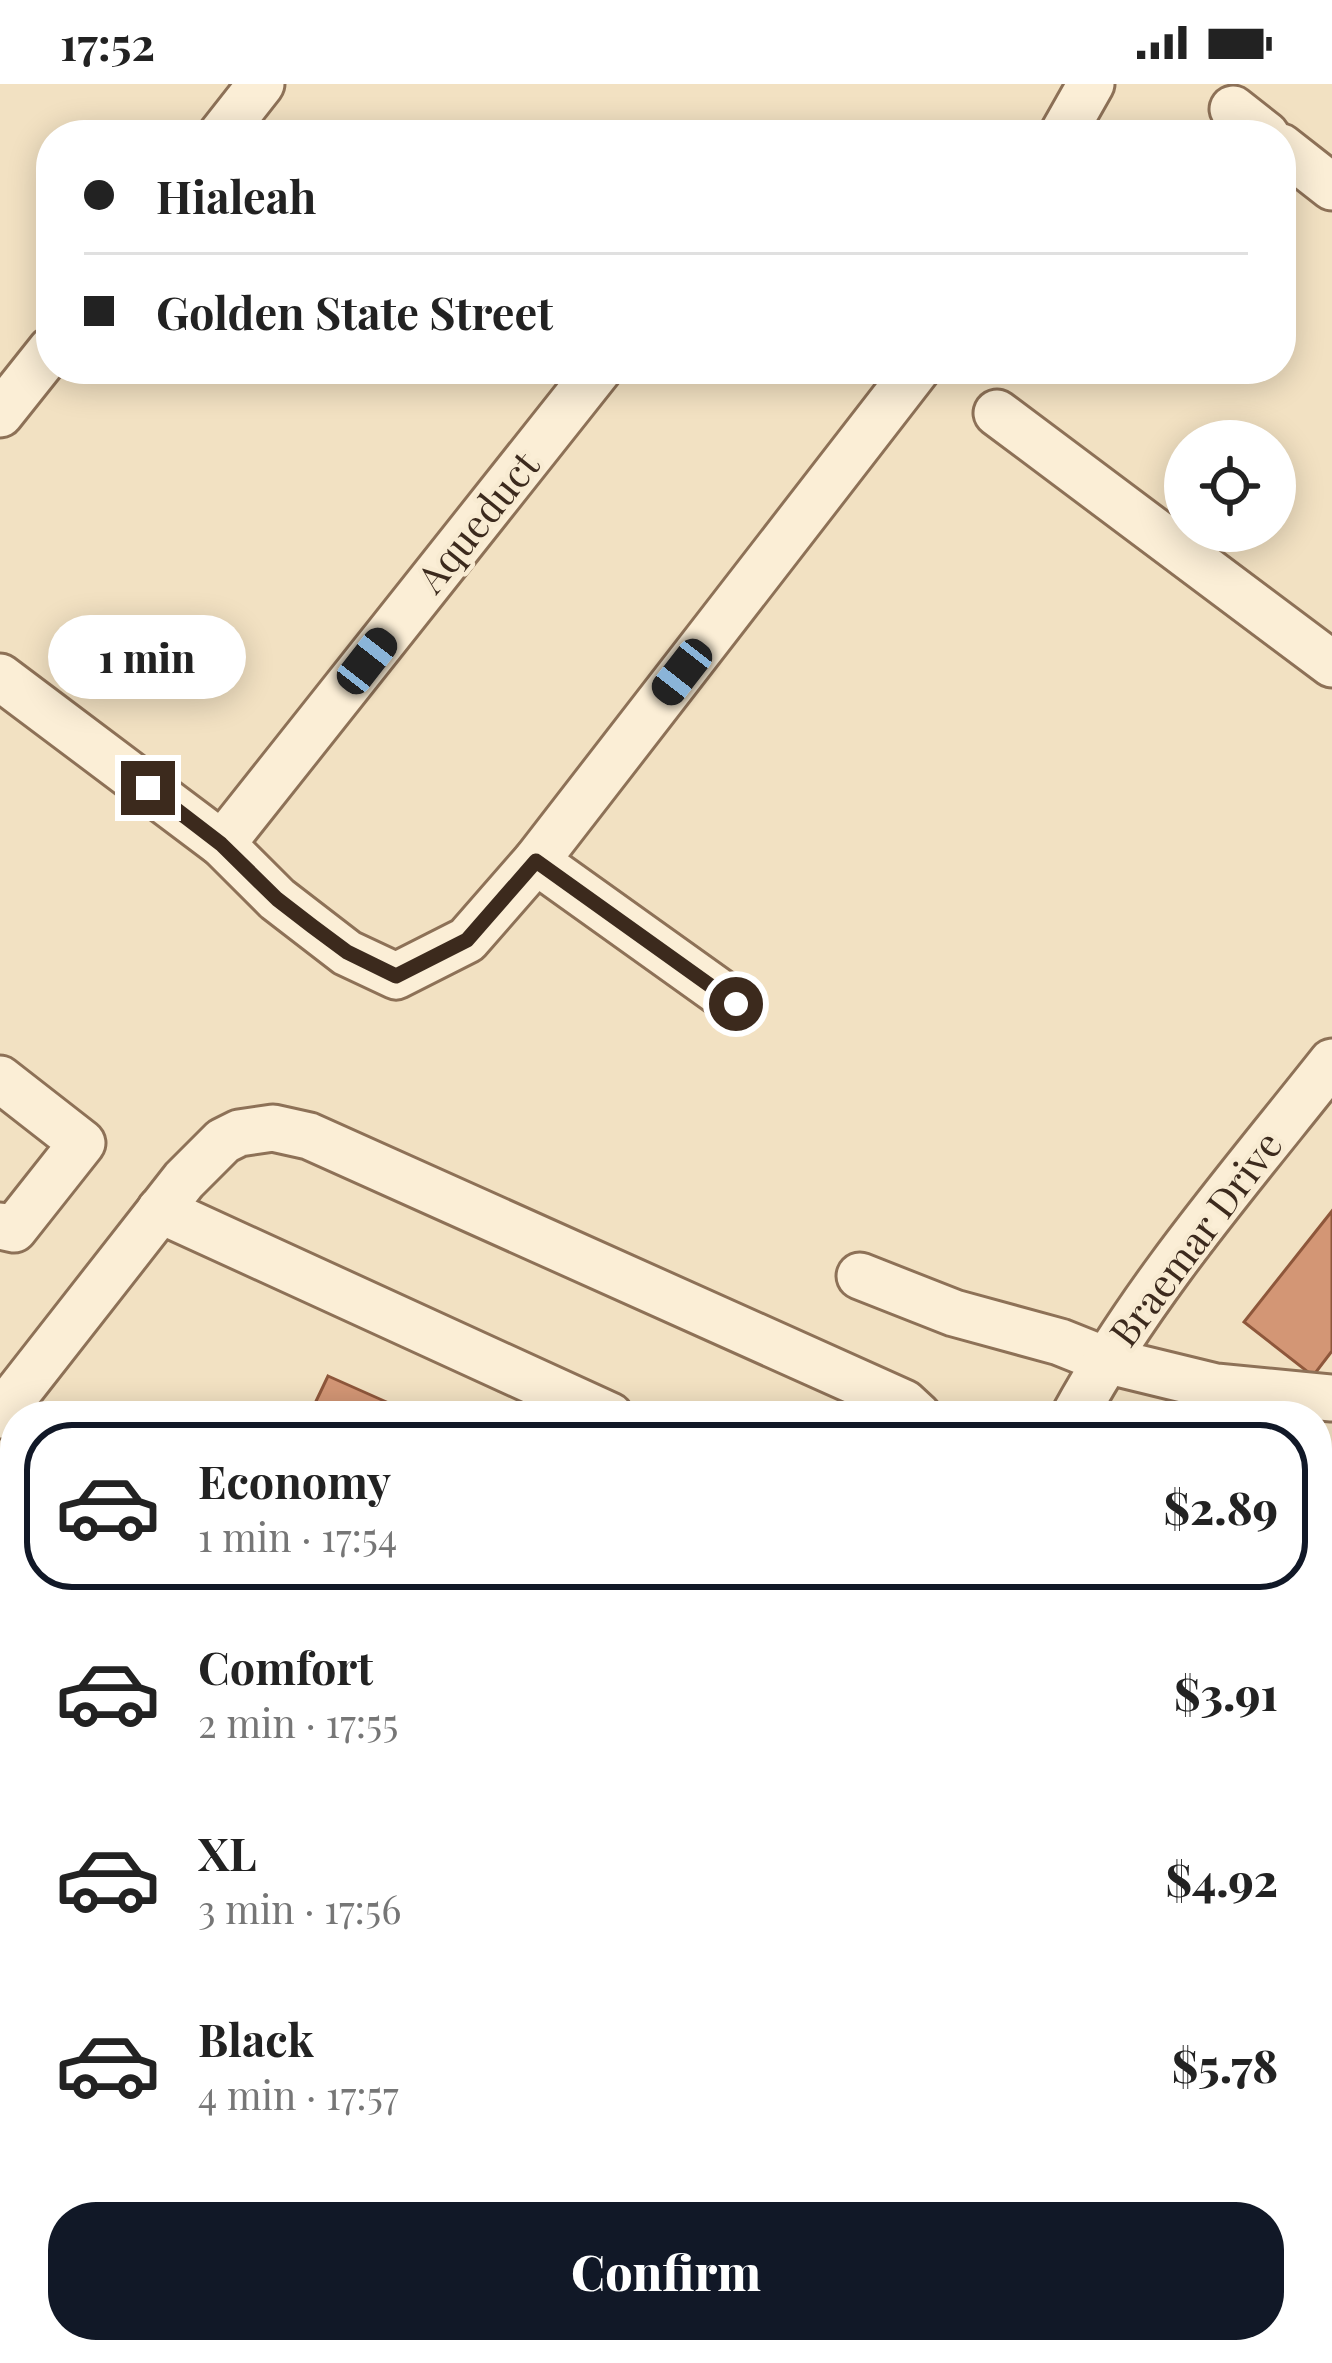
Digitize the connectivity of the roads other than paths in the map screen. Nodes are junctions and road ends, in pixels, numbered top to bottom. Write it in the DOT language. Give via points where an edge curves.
graph roads {
  1 [pos="261,84"];
  2 [pos="1091,84"];
  3 [pos="233,120"];
  4 [pos="1071,120"];
  5 [pos="1296,159"];
  6 [pos="1332,187"];
  7 [pos="36,369"];
  8 [pos="587,384"];
  9 [pos="904,384"];
  10 [pos="997,413"];
  11 [pos="0,415"];
  12 [pos="1332,664"];
  13 [pos="0,677"];
  14 [pos="221,844"];
  15 [pos="536,861"];
  16 [pos="736,1004"];
  17 [pos="1332,1063"];
  18 [pos="0,1079"];
  19 [pos="160,1210"];
  20 [pos="0,1226"];
  21 [pos="860,1276"];
  22 [pos="1105,1360"];
  23 [pos="1332,1398"];
  24 [pos="11,1401"];
  25 [pos="577,1401"];
  26 [pos="900,1401"];
  27 [pos="1082,1401"];
  1 -- 3 [label="street"];
  2 -- 4 [label="street"];
  5 -- 6 [label="street"];
  7 -- 11 [label="street"];
  8 -- 14 [label="street, Aqueduct"];
  9 -- 15 [label="street"];
  10 -- 12 [label="street"];
  13 -- 14 [label="street"];
  14 -- 15 [label="street" via="347,952 396,976 467,940"];
  15 -- 16 [label="street"];
  17 -- 22 [label="street, Braemar Drive"];
  18 -- 20 [label="street" via="82,1143 14,1229"];
  19 -- 24 [label="street"];
  19 -- 25 [label="street"];
  19 -- 26 [label="street" via="239,1133 309,1136"];
  21 -- 22 [label="street, Braemar Drive"];
  22 -- 23 [label="street, Braemar Drive" via="1216,1387"];
  22 -- 27 [label="street, Braemar Drive"];
}
